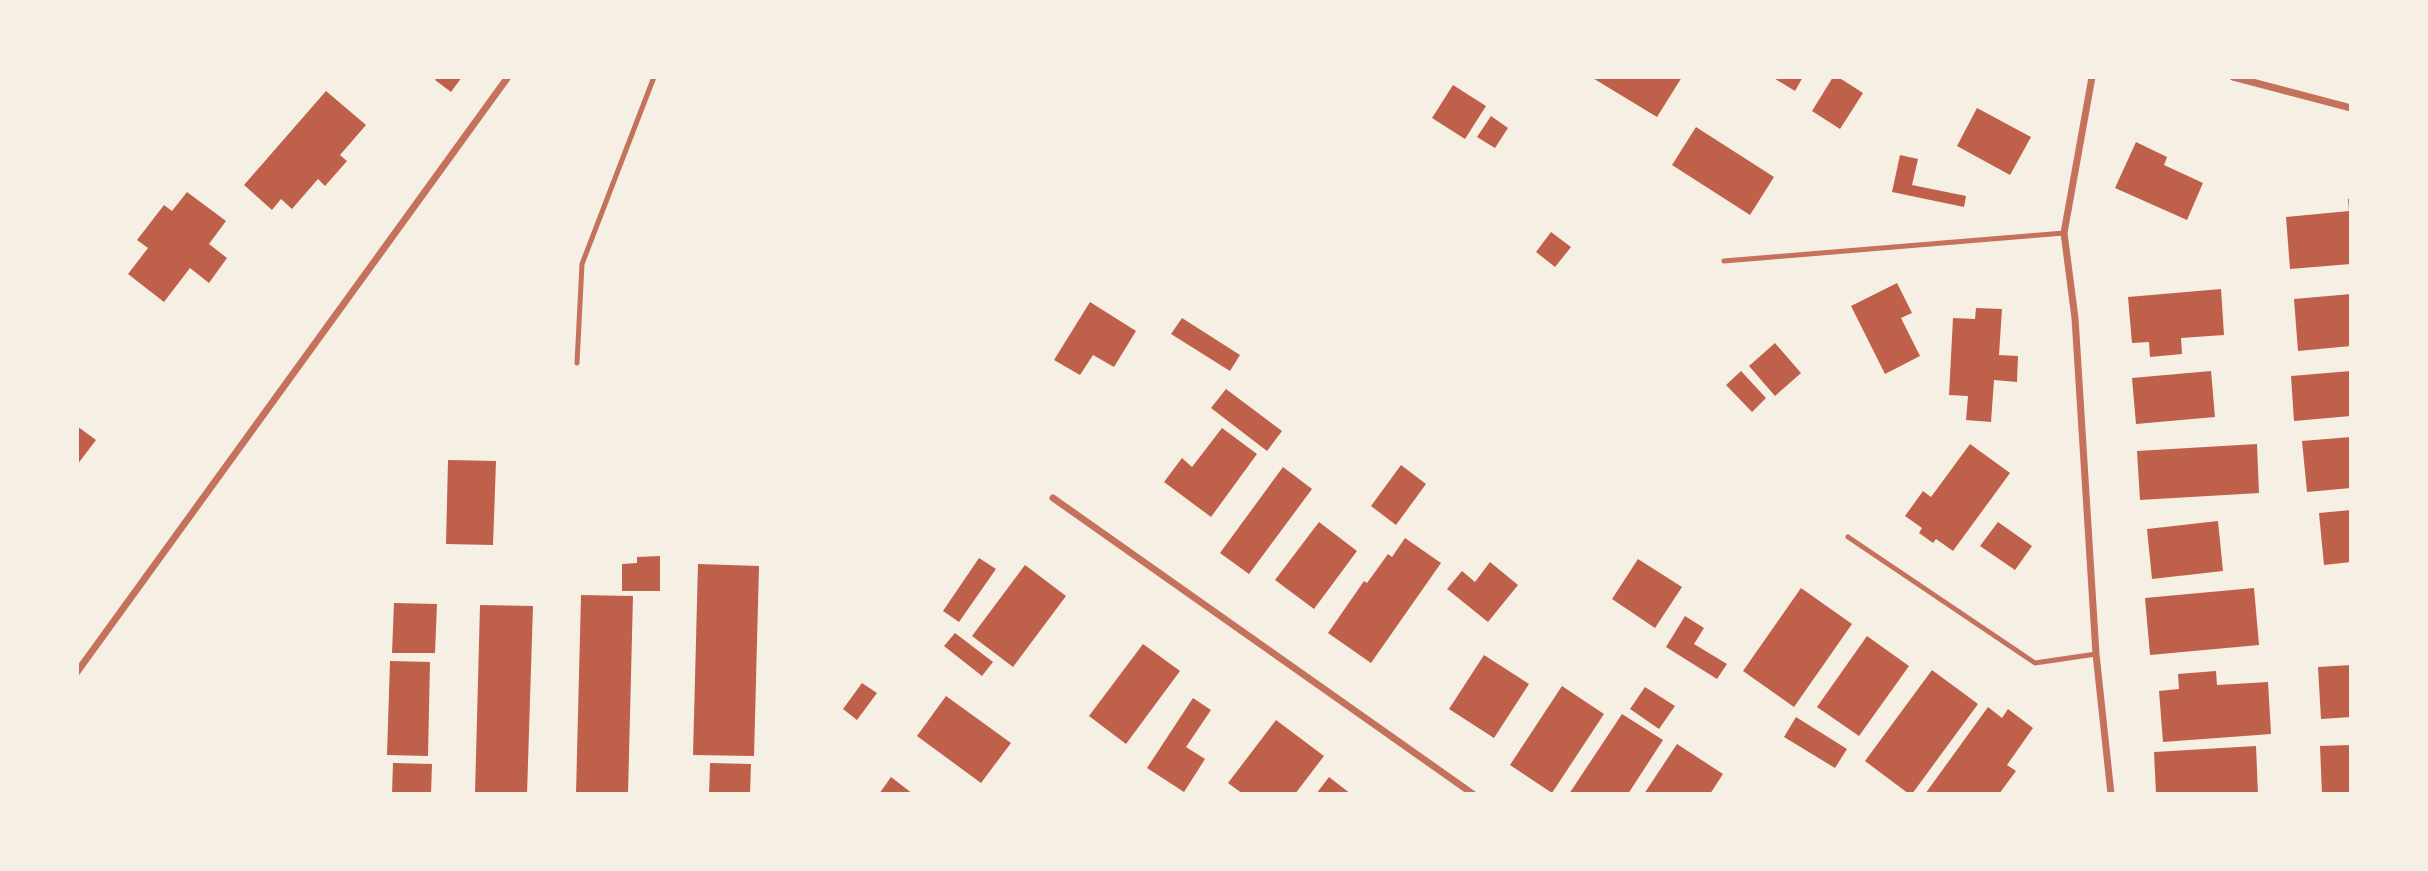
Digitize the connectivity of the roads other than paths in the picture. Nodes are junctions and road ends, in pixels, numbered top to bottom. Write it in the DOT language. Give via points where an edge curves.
graph roads {
  1 [pos="508,77"];
  2 [pos="654,77"];
  3 [pos="2092,77"];
  4 [pos="2233,77"];
  5 [pos="2351,108"];
  6 [pos="2064,233"];
  7 [pos="1724,261"];
  8 [pos="577,363"];
  9 [pos="1053,498"];
  10 [pos="1848,537"];
  11 [pos="2096,654"];
  12 [pos="77,672"];
  13 [pos="1473,794"];
  14 [pos="2111,794"];
  1 -- 12 [label="street"];
  2 -- 8 [label="lane" via="582,264"];
  3 -- 6 [label="street"];
  4 -- 5 [label="street"];
  6 -- 7 [label="lane"];
  6 -- 11 [label="street" via="2075,318"];
  9 -- 13 [label="street"];
  10 -- 11 [label="lane" via="2035,663"];
  11 -- 14 [label="street"];
}
